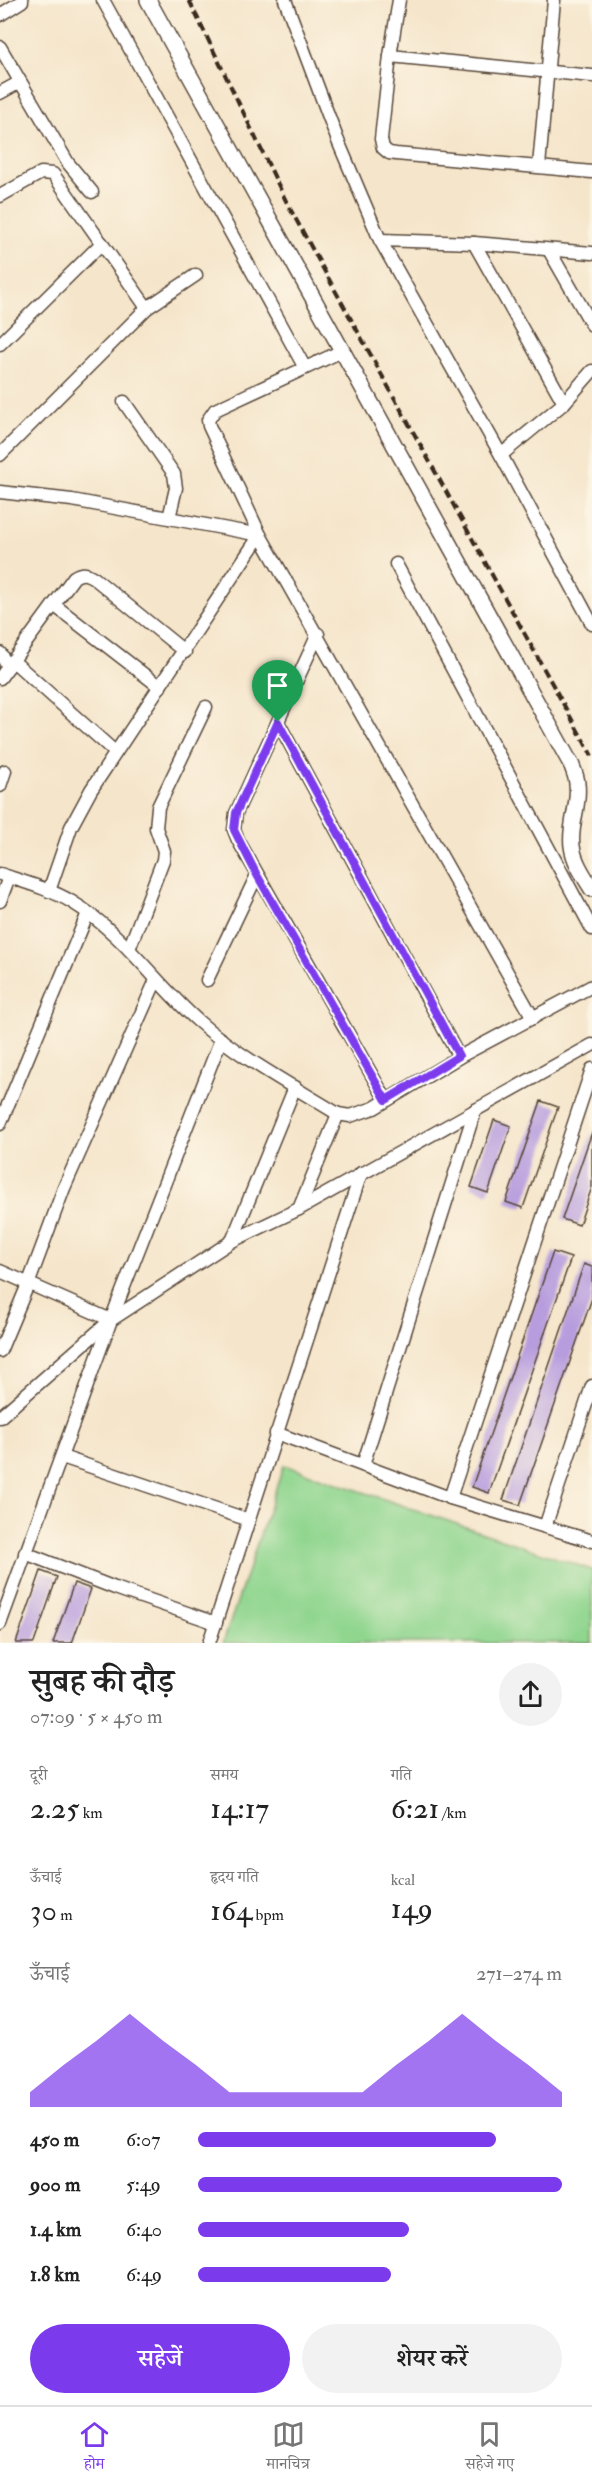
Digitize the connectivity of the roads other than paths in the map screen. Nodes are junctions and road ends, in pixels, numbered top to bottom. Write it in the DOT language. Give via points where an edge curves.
graph roads {
  1 [pos="103,0"];
  2 [pos="148,0"];
  3 [pos="285,0"];
  4 [pos="399,0"];
  5 [pos="554,0"];
  6 [pos="22,1"];
  7 [pos="0,15"];
  8 [pos="0,47"];
  9 [pos="390,56"];
  10 [pos="546,73"];
  11 [pos="592,76"];
  12 [pos="20,82"];
  13 [pos="0,93"];
  14 [pos="539,166"];
  15 [pos="592,172"];
  16 [pos="92,192"];
  17 [pos="0,196"];
  18 [pos="380,240"];
  19 [pos="102,243"];
  20 [pos="474,243"];
  21 [pos="549,250"];
  22 [pos="592,253"];
  23 [pos="196,275"];
  24 [pos="147,308"];
  25 [pos="592,325"];
  26 [pos="0,344"];
  27 [pos="342,351"];
  28 [pos="305,368"];
  29 [pos="592,371"];
  30 [pos="124,402"];
  31 [pos="564,403"];
  32 [pos="0,455"];
  33 [pos="501,455"];
  34 [pos="0,492"];
  35 [pos="169,518"];
  36 [pos="260,535"];
  37 [pos="396,564"];
  38 [pos="54,604"];
  39 [pos="592,624"];
  40 [pos="318,634"];
  41 [pos="185,652"];
  42 [pos="0,653"];
  43 [pos="11,664"];
  44 [pos="0,678"];
  45 [pos="160,687"];
  46 [pos="206,707"];
  47 [pos="278,722"];
  48 [pos="115,752"];
  49 [pos="5,771"];
  50 [pos="0,786"];
  51 [pos="5,875"];
  52 [pos="257,875"];
  53 [pos="592,890"];
  54 [pos="50,891"];
  55 [pos="0,901"];
  56 [pos="88,913"];
  57 [pos="592,929"];
  58 [pos="129,949"];
  59 [pos="156,980"];
  60 [pos="207,980"];
  61 [pos="592,986"];
  62 [pos="533,1018"];
  63 [pos="221,1039"];
  64 [pos="592,1045"];
  65 [pos="459,1056"];
  66 [pos="592,1069"];
  67 [pos="295,1087"];
  68 [pos="386,1100"];
  69 [pos="475,1110"];
  70 [pos="338,1113"];
  71 [pos="0,1124"];
  72 [pos="361,1173"];
  73 [pos="299,1209"];
  74 [pos="232,1241"];
  75 [pos="0,1271"];
  76 [pos="29,1282"];
  77 [pos="111,1320"];
  78 [pos="0,1351"];
  79 [pos="592,1386"];
  80 [pos="0,1417"];
  81 [pos="276,1433"];
  82 [pos="62,1457"];
  83 [pos="363,1465"];
  84 [pos="450,1498"];
  85 [pos="249,1520"];
  86 [pos="545,1527"];
  87 [pos="592,1541"];
  88 [pos="25,1553"];
  89 [pos="216,1623"];
  90 [pos="0,1624"];
  91 [pos="209,1643"];
  1 -- 28 [label="street"];
  2 -- 27 [label="street"];
  3 -- 18 [label="street"];
  4 -- 9 [label="street"];
  5 -- 10 [label="street"];
  6 -- 7 [label="street"];
  8 -- 12 [label="street"];
  9 -- 10 [label="street"];
  9 -- 14 [label="street" via="381,139 389,153"];
  10 -- 11 [label="street"];
  10 -- 14 [label="street"];
  12 -- 13 [label="street"];
  12 -- 16 [label="street" via="68,163"];
  14 -- 15 [label="street"];
  17 -- 19 [label="street" via="41,174 53,174"];
  18 -- 20 [label="street"];
  18 -- 33 [label="street"];
  19 -- 24 [label="street"];
  19 -- 26 [label="street"];
  20 -- 21 [label="street"];
  20 -- 31 [label="street"];
  21 -- 22 [label="street"];
  21 -- 25 [label="street"];
  23 -- 24 [label="street"];
  24 -- 32 [label="street"];
  27 -- 28 [label="street"];
  27 -- 53 [label="street" via="572,766 577,784 572,847"];
  28 -- 36 [label="street" via="215,410 208,420"];
  29 -- 31 [label="street"];
  30 -- 35 [label="street" via="174,474 176,488"];
  31 -- 33 [label="street"];
  33 -- 39 [label="street"];
  34 -- 35 [label="street" via="72,500"];
  35 -- 36 [label="street"];
  36 -- 40 [label="street"];
  36 -- 41 [label="street"];
  37 -- 57 [label="street"];
  38 -- 41 [label="street" via="74,577 87,573"];
  38 -- 43 [label="street"];
  38 -- 45 [label="street"];
  40 -- 47 [label="street"];
  40 -- 62 [label="street"];
  41 -- 45 [label="street"];
  42 -- 43 [label="street"];
  43 -- 44 [label="street"];
  43 -- 48 [label="street"];
  45 -- 48 [label="street"];
  46 -- 58 [label="street" via="158,807 156,828 163,860"];
  47 -- 52 [label="street" via="234,822 238,840"];
  47 -- 65 [label="street"];
  48 -- 54 [label="street" via="71,827"];
  49 -- 50 [label="street"];
  51 -- 54 [label="street"];
  51 -- 55 [label="street"];
  52 -- 60 [label="street"];
  52 -- 68 [label="street"];
  54 -- 56 [label="street"];
  56 -- 58 [label="street"];
  56 -- 71 [label="street"];
  58 -- 59 [label="street"];
  59 -- 63 [label="street"];
  59 -- 76 [label="street" via="64,1188"];
  61 -- 62 [label="street"];
  62 -- 65 [label="street"];
  63 -- 67 [label="street"];
  63 -- 77 [label="street"];
  64 -- 69 [label="street"];
  65 -- 68 [label="street"];
  66 -- 84 [label="street"];
  67 -- 70 [label="street"];
  67 -- 74 [label="street"];
  68 -- 70 [label="street" via="365,1112 350,1116"];
  69 -- 72 [label="street"];
  69 -- 83 [label="street"];
  70 -- 73 [label="street"];
  72 -- 73 [label="street"];
  72 -- 81 [label="street"];
  73 -- 74 [label="street"];
  74 -- 77 [label="street"];
  75 -- 76 [label="street"];
  76 -- 77 [label="street"];
  76 -- 78 [label="street"];
  77 -- 80 [label="street"];
  77 -- 82 [label="street"];
  79 -- 86 [label="street"];
  81 -- 83 [label="street"];
  81 -- 85 [label="street"];
  82 -- 85 [label="street"];
  82 -- 88 [label="street"];
  83 -- 84 [label="street"];
  84 -- 86 [label="street"];
  85 -- 89 [label="street"];
  86 -- 87 [label="street"];
  88 -- 89 [label="street"];
  88 -- 90 [label="street"];
  89 -- 91 [label="street"];
}
